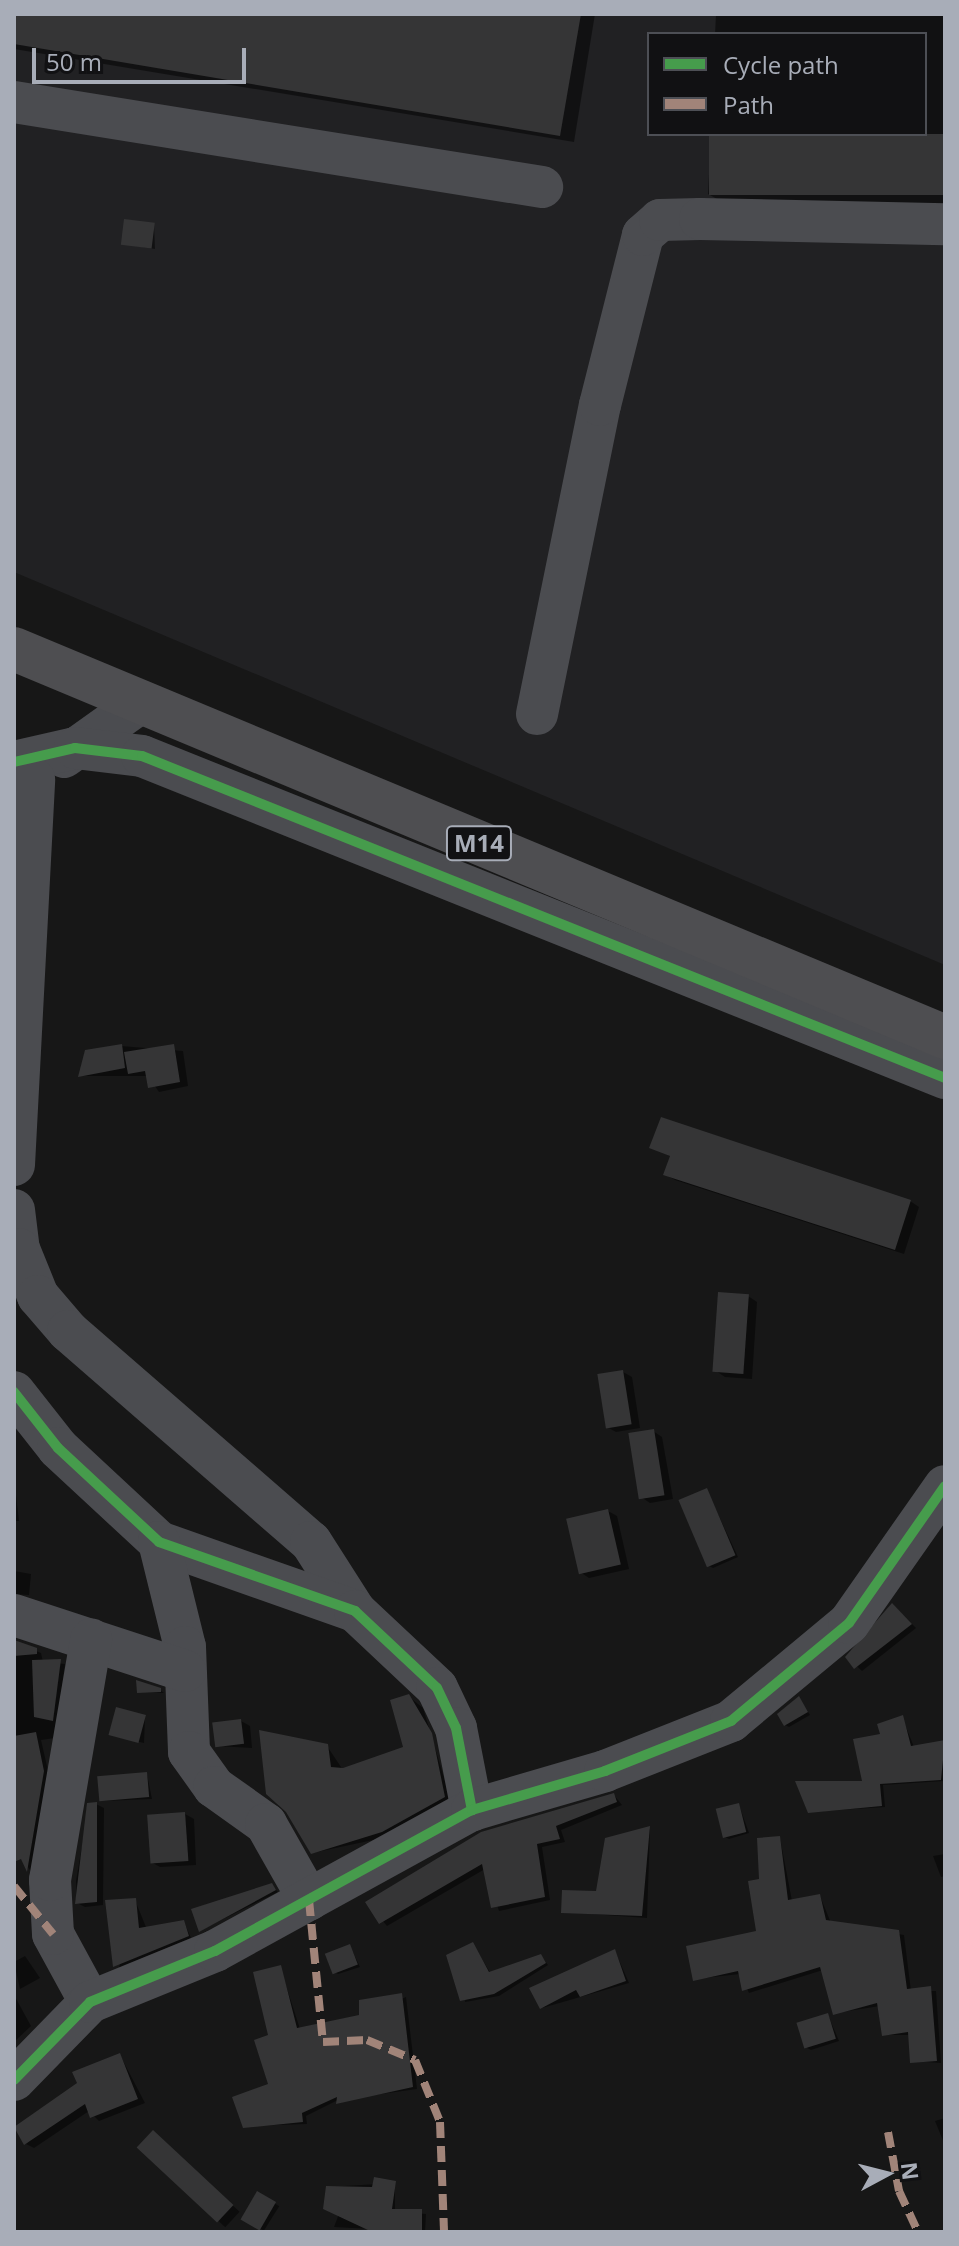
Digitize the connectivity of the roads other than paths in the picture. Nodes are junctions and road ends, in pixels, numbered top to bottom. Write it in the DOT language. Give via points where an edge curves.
graph roads {
  1 [pos="14,102"];
  2 [pos="542,187"];
  3 [pos="945,224"];
  4 [pos="14,649"];
  5 [pos="141,702"];
  6 [pos="537,714"];
  7 [pos="75,748"];
  8 [pos="21,784"];
  9 [pos="945,1037"];
  10 [pos="945,1078"];
  11 [pos="14,1165"];
  12 [pos="14,1210"];
  13 [pos="14,1392"];
  14 [pos="945,1486"];
  15 [pos="159,1542"];
  16 [pos="355,1611"];
  17 [pos="14,1615"];
  18 [pos="91,1639"];
  19 [pos="185,1671"];
  20 [pos="472,1810"];
  21 [pos="309,1900"];
  22 [pos="90,2002"];
  23 [pos="14,2080"];
  1 -- 2 [label="street"];
  3 -- 6 [label="street" via="687,219 660,220 643,235"];
  4 -- 5 [label="highway, M14"];
  5 -- 7 [label="street"];
  5 -- 9 [label="highway, M14"];
  7 -- 8 [label="street"];
  7 -- 10 [label="street" via="142,756"];
  8 -- 11 [label="street"];
  12 -- 16 [label="street" via="19,1249 38,1296 68,1331 311,1542"];
  13 -- 15 [label="street" via="58,1448"];
  14 -- 20 [label="street" via="849,1623 731,1721 605,1771"];
  15 -- 16 [label="street"];
  15 -- 19 [label="street"];
  16 -- 20 [label="street" via="437,1688 456,1728"];
  17 -- 18 [label="street"];
  18 -- 19 [label="street"];
  18 -- 22 [label="street" via="50,1880 53,1934"];
  19 -- 21 [label="street" via="189,1752 214,1787 266,1824"];
  20 -- 21 [label="street"];
  21 -- 22 [label="street" via="215,1951"];
  22 -- 23 [label="street"];
}
